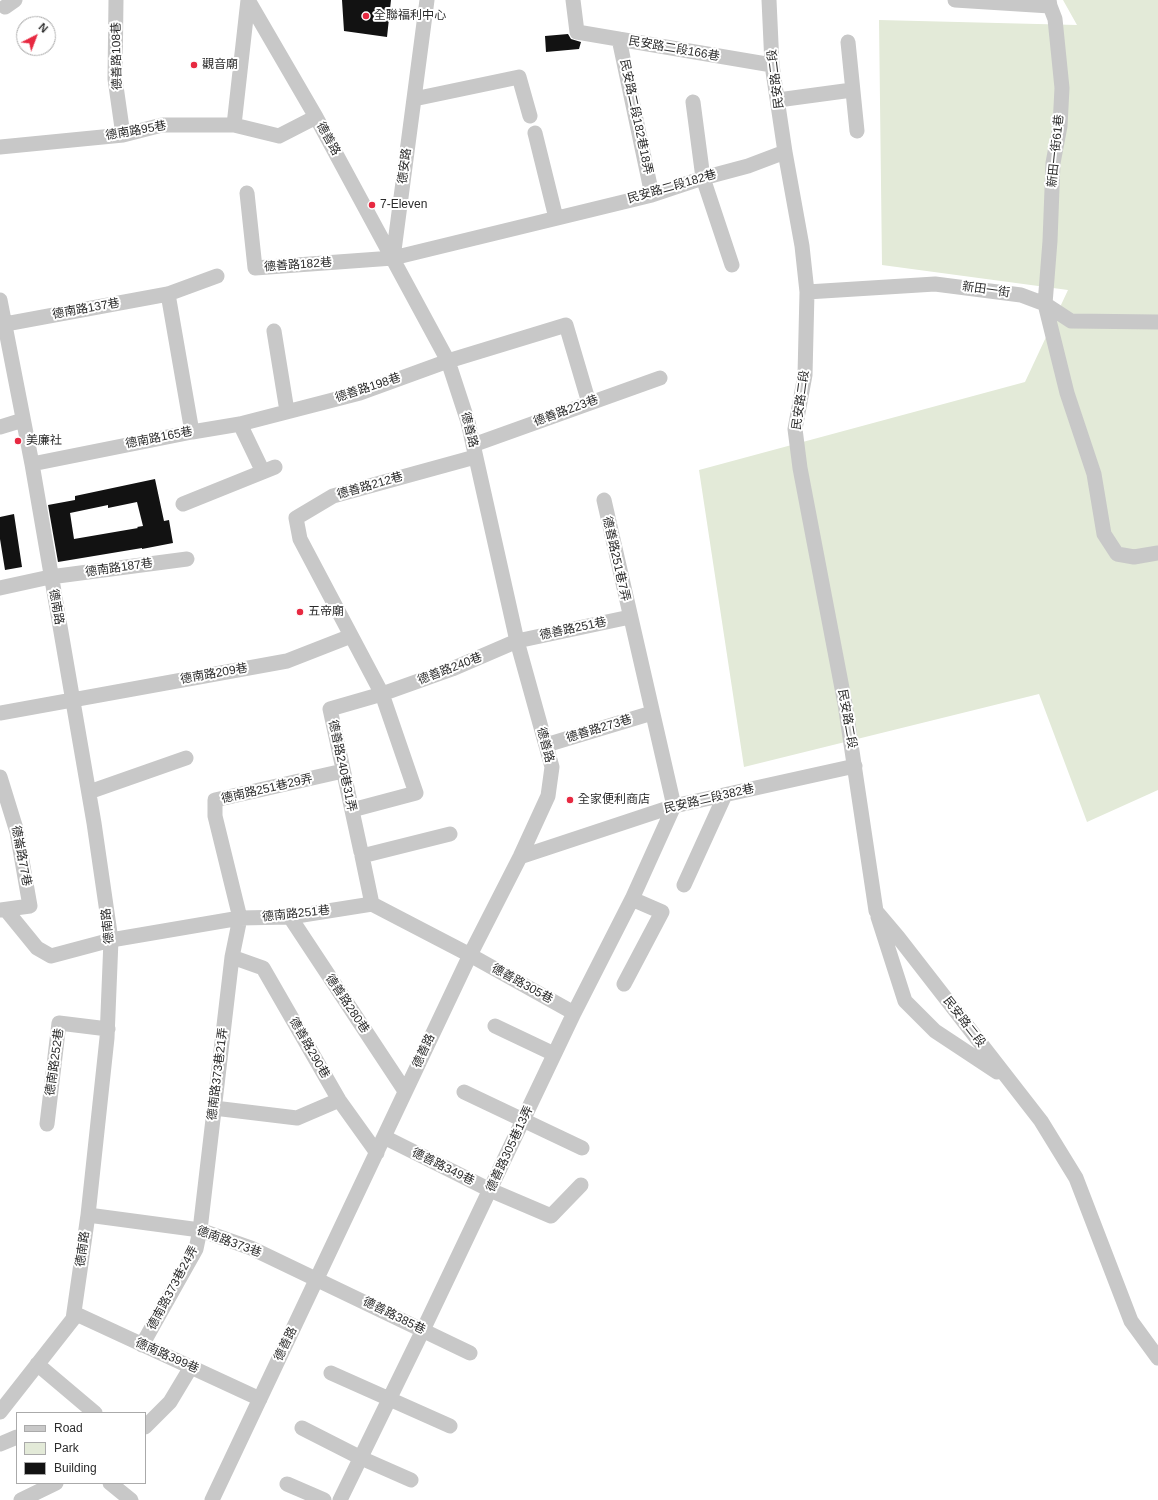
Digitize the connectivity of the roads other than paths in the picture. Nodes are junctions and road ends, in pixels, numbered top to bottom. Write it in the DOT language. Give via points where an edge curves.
graph roads {
  1 [pos="116,0"];
  2 [pos="248,0"];
  3 [pos="427,0"];
  4 [pos="573,0"];
  5 [pos="769,0"];
  6 [pos="955,0"];
  7 [pos="1050,3"];
  8 [pos="619,39"];
  9 [pos="848,42"];
  10 [pos="772,65"];
  11 [pos="852,90"];
  12 [pos="414,99"];
  13 [pos="778,100"];
  14 [pos="693,102"];
  15 [pos="530,116"];
  16 [pos="316,117"];
  17 [pos="234,125"];
  18 [pos="857,131"];
  19 [pos="535,133"];
  20 [pos="123,135"];
  21 [pos="0,147"];
  22 [pos="785,152"];
  23 [pos="703,178"];
  24 [pos="247,193"];
  25 [pos="652,194"];
  26 [pos="556,218"];
  27 [pos="393,258"];
  28 [pos="732,265"];
  29 [pos="217,276"];
  30 [pos="807,292"];
  31 [pos="168,294"];
  32 [pos="0,300"];
  33 [pos="1045,304"];
  34 [pos="1158,322"];
  35 [pos="2,324"];
  36 [pos="274,331"];
  37 [pos="448,361"];
  38 [pos="660,378"];
  39 [pos="589,403"];
  40 [pos="286,411"];
  41 [pos="23,420"];
  42 [pos="240,424"];
  43 [pos="0,427"];
  44 [pos="192,432"];
  45 [pos="474,451"];
  46 [pos="32,464"];
  47 [pos="604,500"];
  48 [pos="183,504"];
  49 [pos="1158,554"];
  50 [pos="187,559"];
  51 [pos="50,577"];
  52 [pos="0,588"];
  53 [pos="630,618"];
  54 [pos="351,636"];
  55 [pos="517,642"];
  56 [pos="382,694"];
  57 [pos="73,699"];
  58 [pos="0,713"];
  59 [pos="652,713"];
  60 [pos="546,745"];
  61 [pos="186,758"];
  62 [pos="855,766"];
  63 [pos="343,771"];
  64 [pos="0,777"];
  65 [pos="89,792"];
  66 [pos="725,795"];
  67 [pos="674,806"];
  68 [pos="352,810"];
  69 [pos="450,834"];
  70 [pos="361,852"];
  71 [pos="520,857"];
  72 [pos="684,886"];
  73 [pos="632,898"];
  74 [pos="372,904"];
  75 [pos="3,910"];
  76 [pos="876,911"];
  77 [pos="290,917"];
  78 [pos="240,918"];
  79 [pos="111,940"];
  80 [pos="470,955"];
  81 [pos="232,957"];
  82 [pos="624,984"];
  83 [pos="574,1013"];
  84 [pos="495,1026"];
  85 [pos="108,1029"];
  86 [pos="554,1054"];
  87 [pos="1007,1078"];
  88 [pos="406,1091"];
  89 [pos="464,1092"];
  90 [pos="339,1100"];
  91 [pos="214,1108"];
  92 [pos="524,1120"];
  93 [pos="47,1124"];
  94 [pos="384,1137"];
  95 [pos="582,1148"];
  96 [pos="377,1153"];
  97 [pos="581,1185"];
  98 [pos="490,1190"];
  99 [pos="88,1215"];
  100 [pos="200,1230"];
  101 [pos="317,1279"];
  102 [pos="74,1313"];
  103 [pos="423,1330"];
  104 [pos="142,1345"];
  105 [pos="470,1353"];
  106 [pos="1158,1358"];
  107 [pos="37,1364"];
  108 [pos="191,1367"];
  109 [pos="331,1373"];
  110 [pos="260,1398"];
  111 [pos="389,1400"];
  112 [pos="0,1412"];
  113 [pos="94,1412"];
  114 [pos="146,1426"];
  115 [pos="450,1426"];
  116 [pos="302,1428"];
  117 [pos="16,1437"];
  118 [pos="0,1444"];
  119 [pos="361,1458"];
  120 [pos="411,1480"];
  121 [pos="54,1484"];
  122 [pos="111,1484"];
  123 [pos="287,1484"];
  124 [pos="21,1500"];
  125 [pos="131,1500"];
  126 [pos="212,1500"];
  127 [pos="324,1500"];
  128 [pos="340,1500"];
  1 -- 20 [label="street, 德善路108巷" via="115,79"];
  2 -- 16 [label="street, 德善路"];
  2 -- 17 [label="street"];
  3 -- 12 [label="street, 德安路"];
  4 -- 8 [label="street, 民安路二段166巷" via="577,32"];
  5 -- 10 [label="street, 民安路二段"];
  6 -- 7 [label="street"];
  7 -- 33 [label="street, 新田一街61巷" via="1055,19 1062,88 1060,126 1052,163"];
  8 -- 10 [label="street, 民安路二段166巷"];
  8 -- 25 [label="street, 民安路二段182巷18弄"];
  9 -- 11 [label="street"];
  10 -- 13 [label="street, 民安路二段"];
  11 -- 13 [label="street"];
  11 -- 18 [label="street"];
  12 -- 15 [label="street" via="520,77"];
  12 -- 27 [label="street, 德安路"];
  13 -- 22 [label="street, 民安路二段"];
  14 -- 23 [label="street"];
  16 -- 17 [label="street, 德南路95巷" via="279,136"];
  16 -- 27 [label="street, 德善路"];
  17 -- 20 [label="street, 德南路95巷" via="162,125"];
  19 -- 26 [label="street"];
  20 -- 21 [label="street, 德南路95巷"];
  22 -- 23 [label="street, 民安路二段182巷" via="748,166"];
  22 -- 30 [label="street, 民安路二段" via="802,246"];
  23 -- 25 [label="street, 民安路二段182巷"];
  23 -- 28 [label="street"];
  24 -- 27 [label="street, 德善路182巷" via="254,268"];
  25 -- 26 [label="street, 民安路二段182巷"];
  26 -- 27 [label="street, 民安路二段182巷"];
  27 -- 37 [label="street, 德善路"];
  29 -- 31 [label="street, 德南路137巷"];
  30 -- 33 [label="street, 新田一街" via="935,284 1021,295"];
  30 -- 62 [label="street, 民安路二段" via="805,375 796,428 800,468"];
  31 -- 35 [label="street, 德南路137巷"];
  31 -- 44 [label="street"];
  32 -- 35 [label="street, 德南路"];
  33 -- 34 [label="street, 新田一街" via="1072,321"];
  33 -- 49 [label="street, 新田一街61巷" via="1067,393 1094,474 1104,534 1117,554 1134,557"];
  35 -- 41 [label="street, 德南路"];
  36 -- 40 [label="street"];
  37 -- 39 [label="street, 德善路198巷" via="566,325"];
  37 -- 40 [label="street, 德善路198巷" via="360,393"];
  37 -- 45 [label="street, 德善路" via="468,422"];
  38 -- 39 [label="street, 德善路223巷"];
  39 -- 45 [label="street, 德善路223巷"];
  40 -- 42 [label="street, 德南路165巷"];
  41 -- 43 [label="street"];
  41 -- 46 [label="street, 德南路"];
  42 -- 44 [label="street, 德南路165巷"];
  42 -- 48 [label="street" via="270,469"];
  44 -- 46 [label="street, 德南路165巷"];
  45 -- 54 [label="street, 德善路212巷" via="333,496 296,518 300,539"];
  45 -- 55 [label="street, 德善路"];
  46 -- 51 [label="street, 德南路"];
  47 -- 53 [label="street, 德善路251巷7弄"];
  50 -- 51 [label="street, 德南路187巷"];
  51 -- 52 [label="street, 德南路187巷"];
  51 -- 57 [label="street, 德南路"];
  53 -- 55 [label="street, 德善路251巷"];
  53 -- 59 [label="street, 德善路251巷7弄"];
  54 -- 56 [label="street, 德善路212巷"];
  54 -- 57 [label="street, 德南路209巷" via="287,661"];
  55 -- 56 [label="street, 德善路240巷"];
  55 -- 60 [label="street, 德善路"];
  56 -- 63 [label="street, 德善路240巷31弄" via="330,709"];
  56 -- 68 [label="street, 德善路212巷" via="416,793"];
  57 -- 58 [label="street, 德南路209巷"];
  57 -- 65 [label="street, 德南路"];
  59 -- 60 [label="street, 德善路273巷"];
  59 -- 67 [label="street, 德善路251巷7弄"];
  60 -- 71 [label="street, 德善路" via="552,767 548,796"];
  61 -- 65 [label="street"];
  62 -- 66 [label="street, 民安路二段382巷"];
  62 -- 76 [label="street, 民安路二段"];
  63 -- 68 [label="street, 德善路240巷31弄"];
  63 -- 78 [label="street, 德南路251巷29弄" via="215,800 216,816"];
  64 -- 75 [label="street, 德崙路77巷" via="17,832 30,906"];
  65 -- 79 [label="street, 德南路"];
  66 -- 67 [label="street, 民安路二段382巷"];
  66 -- 72 [label="street"];
  67 -- 71 [label="street, 民安路二段382巷"];
  67 -- 73 [label="street, 德善路305巷13弄"];
  68 -- 70 [label="street, 德善路240巷31弄"];
  69 -- 74 [label="street" via="362,856"];
  71 -- 80 [label="street, 德善路"];
  73 -- 82 [label="street" via="662,912"];
  73 -- 83 [label="street, 德善路305巷13弄"];
  74 -- 77 [label="street, 德南路251巷"];
  74 -- 80 [label="street"];
  75 -- 79 [label="street, 德南路251巷" via="37,948 51,956"];
  76 -- 87 [label="street, 民安路二段"];
  76 -- 87 [label="street" via="905,1001 936,1031"];
  77 -- 78 [label="street, 德南路251巷"];
  77 -- 88 [label="street, 德善路280巷"];
  78 -- 79 [label="street, 德南路251巷"];
  78 -- 81 [label="street, 德南路373巷21弄"];
  79 -- 85 [label="street, 德南路"];
  80 -- 83 [label="street, 德善路305巷"];
  80 -- 88 [label="street, 德善路"];
  81 -- 90 [label="street, 德善路290巷" via="263,968"];
  81 -- 91 [label="street, 德南路373巷21弄"];
  83 -- 86 [label="street, 德善路305巷13弄"];
  84 -- 86 [label="street"];
  85 -- 93 [label="street, 德南路252巷" via="59,1022"];
  85 -- 99 [label="street, 德南路"];
  86 -- 92 [label="street, 德善路305巷13弄"];
  87 -- 106 [label="street, 民安路二段" via="1040,1121 1076,1178 1132,1321"];
  88 -- 94 [label="street, 德善路"];
  89 -- 92 [label="street"];
  90 -- 91 [label="street" via="297,1118"];
  90 -- 96 [label="street, 德善路290巷"];
  91 -- 100 [label="street, 德南路373巷21弄"];
  92 -- 95 [label="street"];
  92 -- 98 [label="street, 德善路305巷13弄"];
  94 -- 96 [label="street, 德善路"];
  94 -- 98 [label="street, 德善路349巷"];
  96 -- 101 [label="street, 德善路"];
  97 -- 98 [label="street, 德善路349巷" via="551,1216"];
  98 -- 103 [label="street, 德善路305巷13弄"];
  99 -- 100 [label="street, 德南路373巷"];
  99 -- 102 [label="street, 德南路"];
  100 -- 101 [label="street, 德南路373巷" via="251,1248"];
  100 -- 104 [label="street, 德南路373巷24弄" via="196,1249"];
  101 -- 103 [label="street, 德善路385巷"];
  101 -- 110 [label="street, 德善路"];
  102 -- 104 [label="street, 德南路399巷"];
  102 -- 107 [label="street, 德南路" via="73,1319"];
  103 -- 105 [label="street, 德善路385巷"];
  103 -- 111 [label="street, 德善路305巷13弄"];
  104 -- 108 [label="street, 德南路399巷"];
  107 -- 112 [label="street, 德南路"];
  107 -- 113 [label="street"];
  108 -- 110 [label="street, 德南路399巷"];
  108 -- 114 [label="street" via="170,1402"];
  109 -- 111 [label="street"];
  110 -- 126 [label="street, 德善路"];
  111 -- 115 [label="street"];
  111 -- 119 [label="street, 德善路305巷13弄"];
  116 -- 119 [label="street"];
  117 -- 118 [label="street"];
  119 -- 120 [label="street"];
  119 -- 128 [label="street, 德善路305巷13弄"];
  121 -- 124 [label="street"];
  122 -- 125 [label="street"];
  123 -- 127 [label="street"];
}
